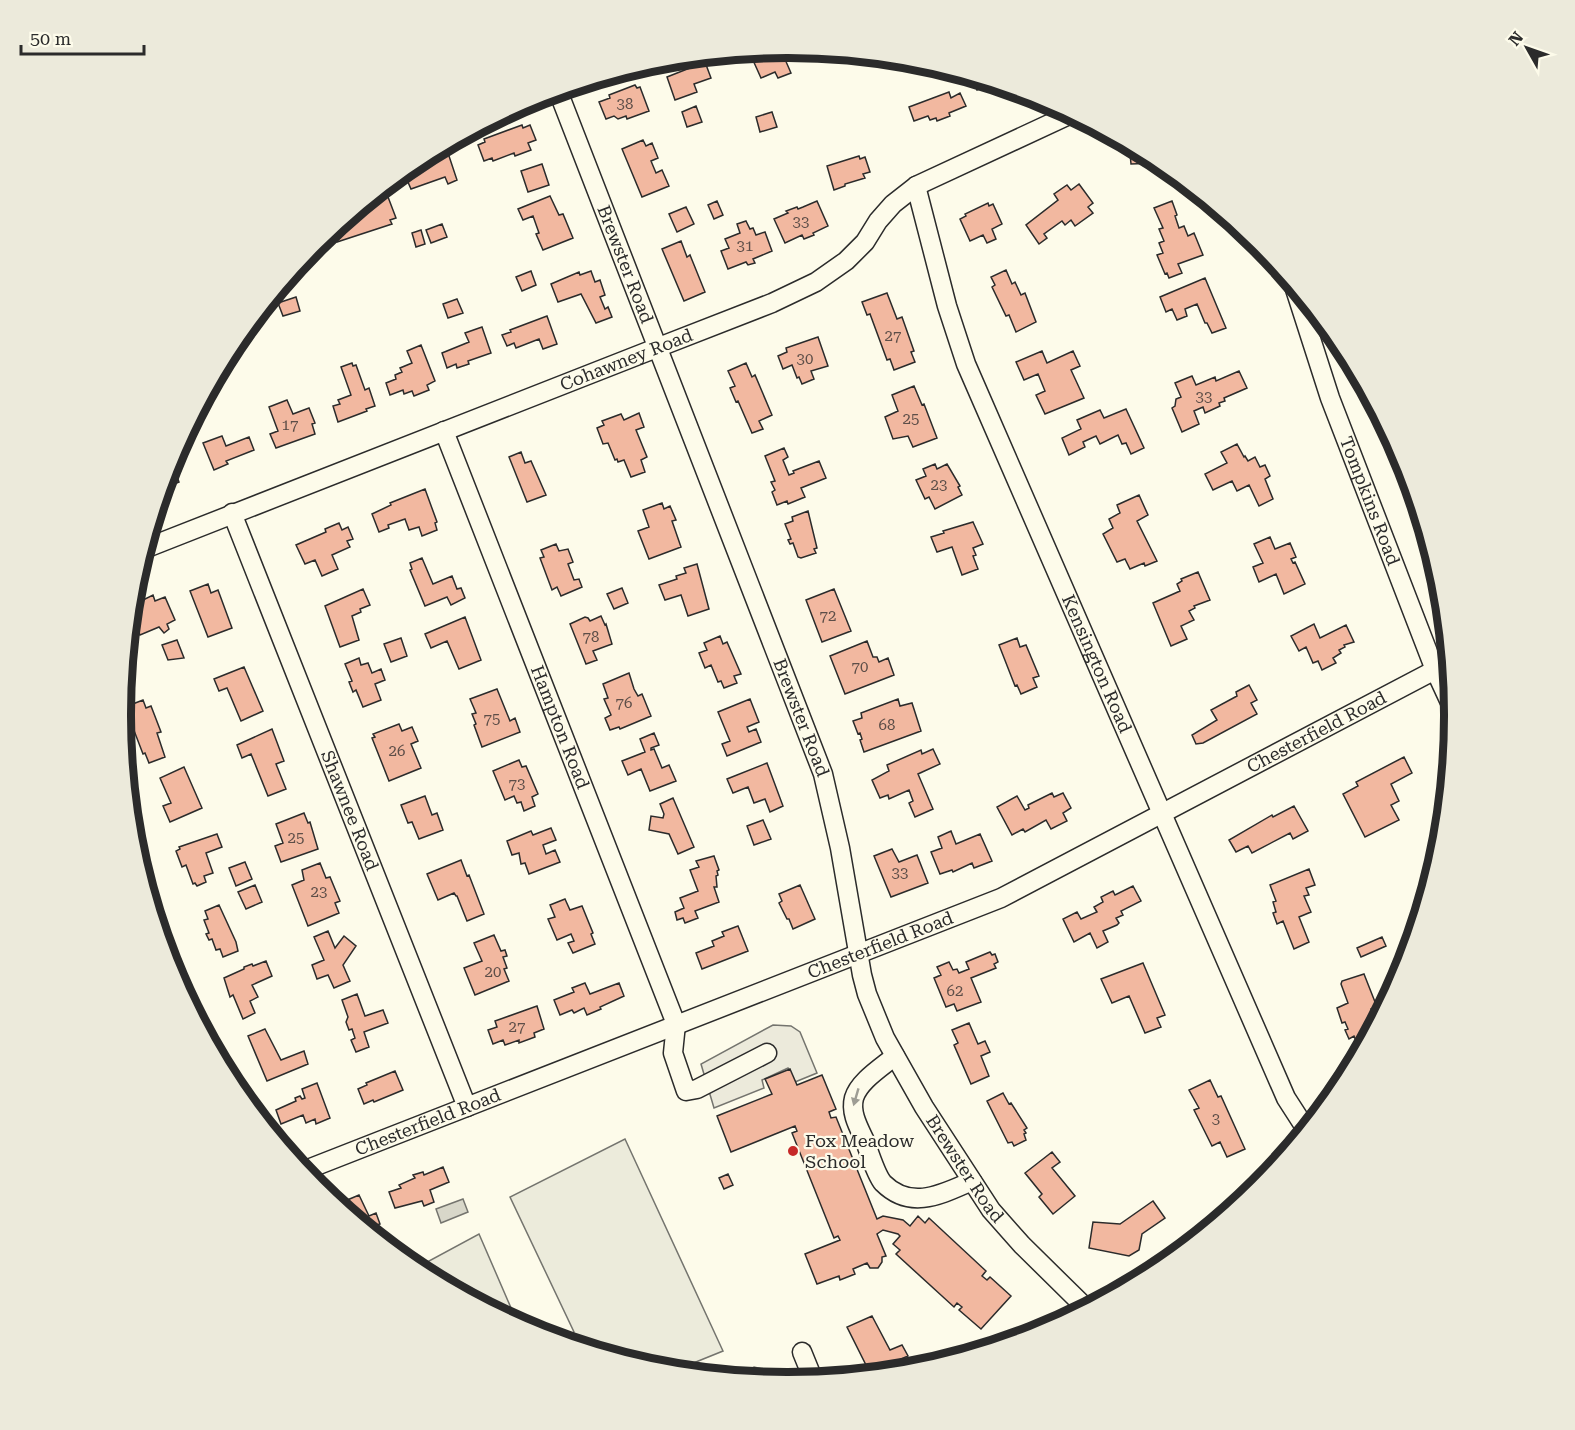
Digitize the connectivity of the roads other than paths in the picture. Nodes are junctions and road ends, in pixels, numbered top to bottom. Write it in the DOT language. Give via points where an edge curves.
graph roads {
  1 [pos="561,99"];
  2 [pos="1062,118"];
  3 [pos="916,186"];
  4 [pos="1300,306"];
  5 [pos="659,347"];
  6 [pos="444,431"];
  7 [pos="232,513"];
  8 [pos="153,545"];
  9 [pos="1435,670"];
  10 [pos="1443,688"];
  11 [pos="1161,814"];
  12 [pos="858,954"];
  13 [pos="676,1024"];
  14 [pos="767,1053"];
  15 [pos="895,1056"];
  16 [pos="467,1107"];
  17 [pos="1302,1123"];
  18 [pos="312,1167"];
  19 [pos="972,1181"];
  20 [pos="1081,1303"];
  21 [pos="802,1353"];
  22 [pos="810,1371"];
  1 -- 5 [label="street, Brewster Road"];
  2 -- 3 [label="street, Cohawney Road"];
  3 -- 5 [label="street, Cohawney Road" via="893,204 865,242 834,271 772,303"];
  3 -- 11 [label="street, Kensington Road" via="966,364"];
  4 -- 9 [label="street, Tompkins Road" via="1330,398"];
  5 -- 6 [label="street, Cohawney Road"];
  5 -- 12 [label="street, Brewster Road" via="823,774"];
  6 -- 7 [label="street, Cohawney Road"];
  6 -- 13 [label="street, Hampton Road"];
  7 -- 8 [label="street, Cohawney Road"];
  7 -- 16 [label="street, Shawnee Road"];
  9 -- 10 [label="street, Tompkins Road"];
  9 -- 11 [label="street, Chesterfield Road"];
  11 -- 12 [label="street, Chesterfield Road" via="1001,898"];
  11 -- 17 [label="street, Kensington Road" via="1286,1098"];
  12 -- 13 [label="street, Chesterfield Road"];
  12 -- 15 [label="street, Brewster Road" via="867,994"];
  13 -- 14 [label="street" via="673,1053 686,1091"];
  13 -- 16 [label="street, Chesterfield Road"];
  15 -- 19 [label="street, Brewster Road"];
  15 -- 19 [label="street, one-way" via="858,1088 854,1099 853,1112 882,1182 899,1195 933,1198"];
  16 -- 18 [label="street, Chesterfield Road"];
  19 -- 20 [label="street, Brewster Road" via="1022,1245"];
  21 -- 22 [label="street"];
}
